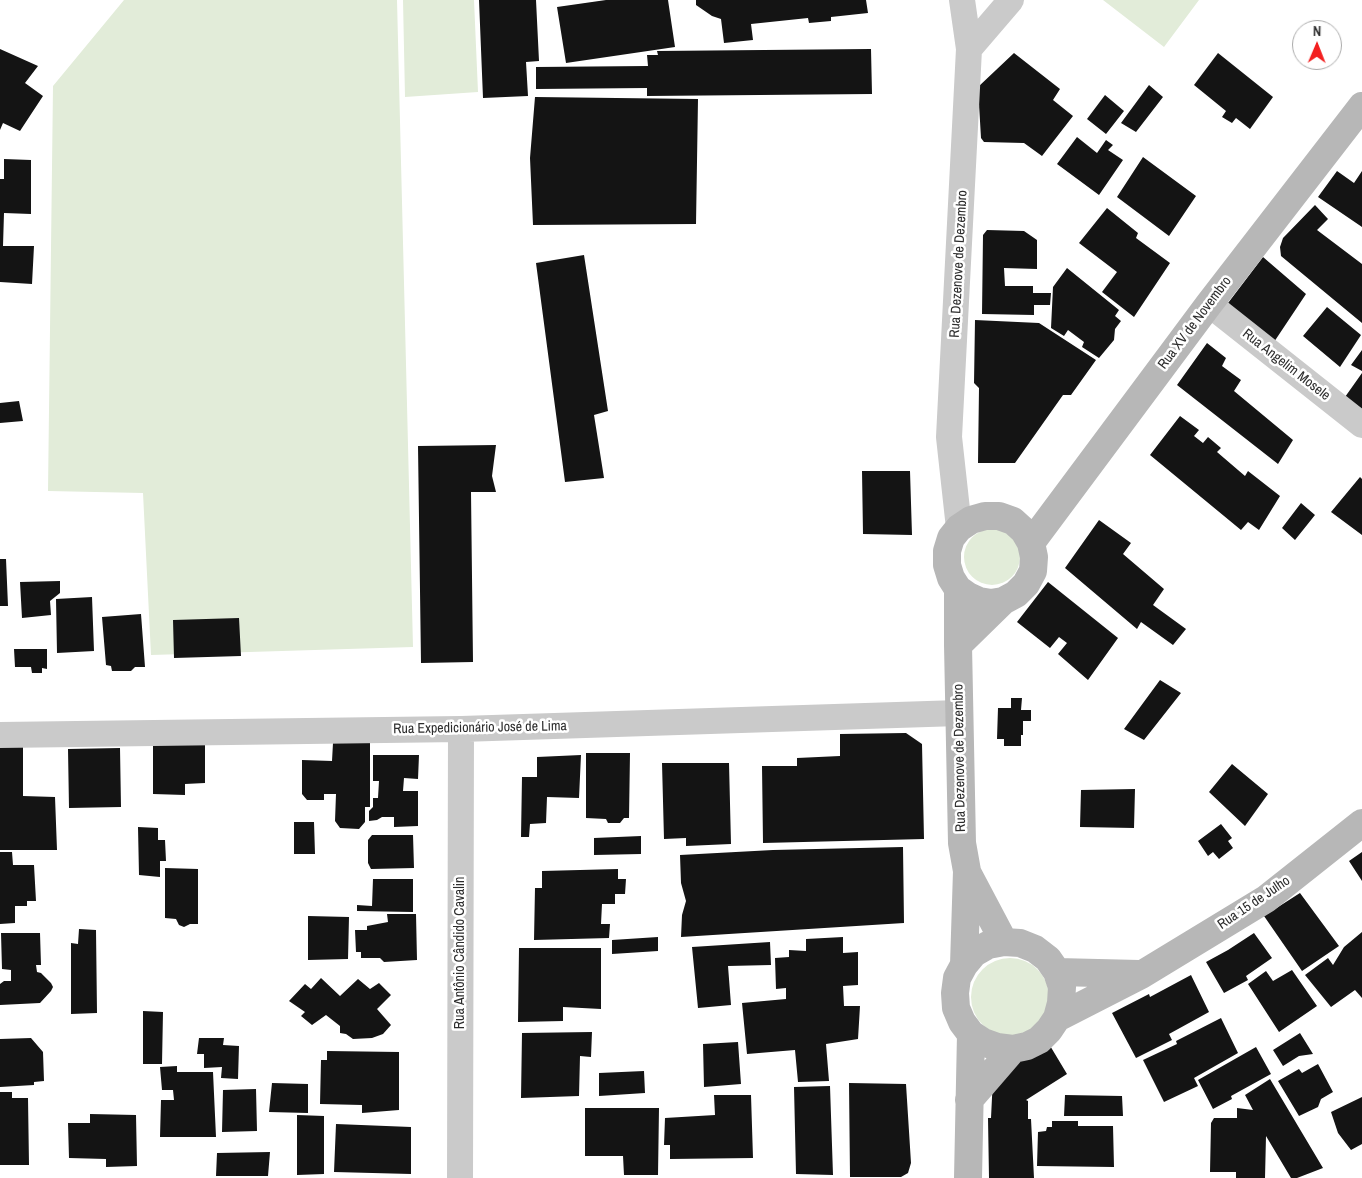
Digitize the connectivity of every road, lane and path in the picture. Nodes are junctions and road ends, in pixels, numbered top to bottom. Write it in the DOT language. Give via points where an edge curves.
graph roads {
  1 [pos="962,0"];
  2 [pos="1011,0"];
  3 [pos="969,49"];
  4 [pos="1362,106"];
  5 [pos="1209,304"];
  6 [pos="1362,425"];
  7 [pos="959,528"];
  8 [pos="1031,543"];
  9 [pos="958,589"];
  10 [pos="1003,601"];
  11 [pos="958,645"];
  12 [pos="959,713"];
  13 [pos="461,729"];
  14 [pos="0,735"];
  15 [pos="1362,823"];
  16 [pos="967,871"];
  17 [pos="1004,942"];
  18 [pos="964,965"];
  19 [pos="1057,972"];
  20 [pos="1141,974"];
  21 [pos="1057,1018"];
  22 [pos="971,1034"];
  23 [pos="1013,1049"];
  24 [pos="969,1100"];
  25 [pos="460,1178"];
  26 [pos="968,1178"];
  1 -- 3 [label="street, Rua Dezenove de Dezembro"];
  2 -- 3 [label="street"];
  3 -- 7 [label="street, Rua Dezenove de Dezembro" via="949,437"];
  4 -- 5 [label="street, Rua XV de Novembro"];
  5 -- 6 [label="street, Rua Angelim Mosele"];
  5 -- 8 [label="street, Rua XV de Novembro"];
  7 -- 8 [label="street" via="971,520 999,516 1013,521"];
  7 -- 9 [label="street" via="947,551 947,565"];
  8 -- 10 [label="street" via="1033,571 1016,594"];
  9 -- 10 [label="street" via="979,601"];
  9 -- 11 [label="street, Rua Dezenove de Dezembro"];
  10 -- 11 [label="street"];
  11 -- 12 [label="street, Rua Dezenove de Dezembro"];
  12 -- 13 [label="street, Rua Expedicionário José de Lima"];
  12 -- 16 [label="street, Rua Dezenove de Dezembro" via="962,843"];
  13 -- 14 [label="street, Rua Expedicionário José de Lima"];
  13 -- 25 [label="street, Rua Antônio Cândido Cavalin"];
  15 -- 20 [label="street, Rua 15 de Julho" via="1266,899"];
  16 -- 17 [label="street, Rua Dezenove de Dezembro"];
  16 -- 18 [label="street, Rua Dezenove de Dezembro"];
  17 -- 18 [label="street" via="988,945"];
  17 -- 19 [label="street" via="1020,943 1035,949"];
  18 -- 22 [label="street" via="957,978 956,1008"];
  19 -- 20 [label="street"];
  19 -- 21 [label="street" via="1062,987 1062,1003"];
  20 -- 21 [label="street, Rua 15 de Julho"];
  21 -- 23 [label="street" via="1039,1040"];
  22 -- 23 [label="street" via="983,1042"];
  22 -- 24 [label="street"];
  23 -- 24 [label="street"];
  24 -- 26 [label="street"];
}
